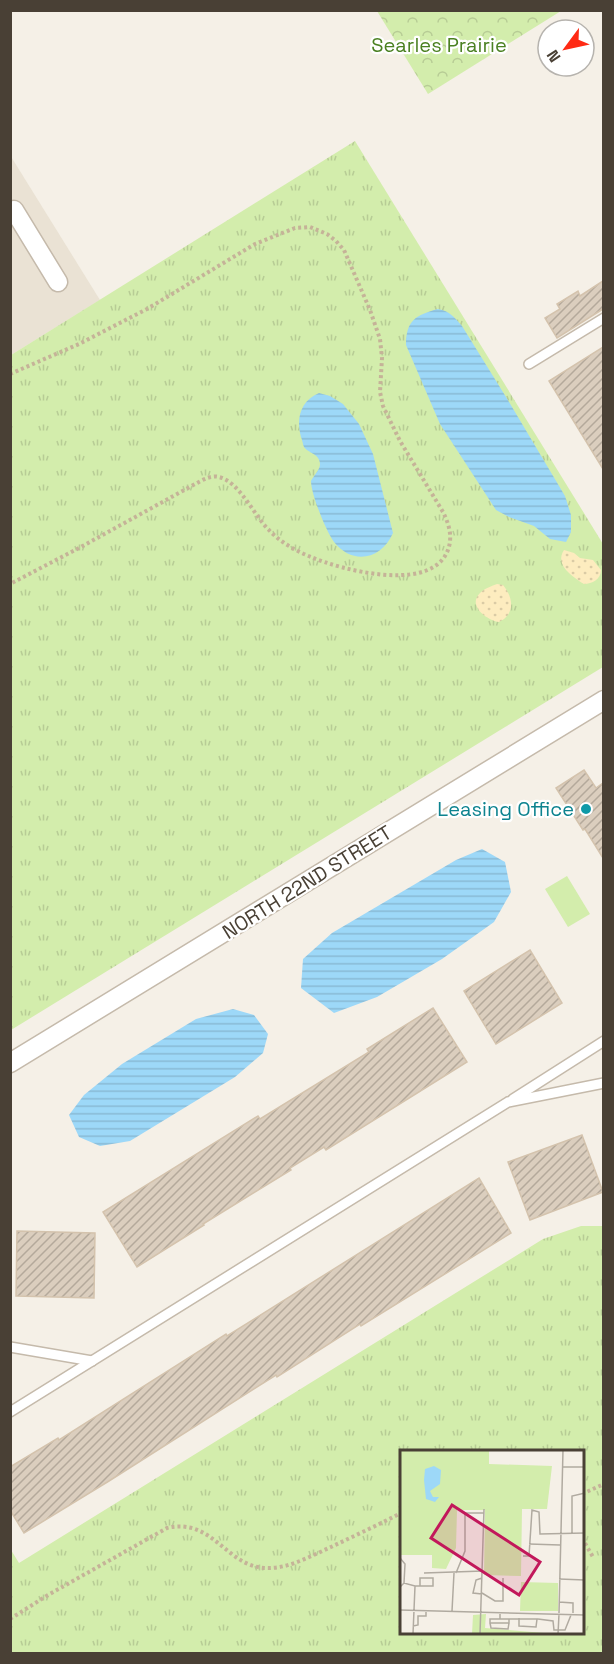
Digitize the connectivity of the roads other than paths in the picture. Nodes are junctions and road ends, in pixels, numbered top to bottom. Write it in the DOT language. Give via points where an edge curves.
graph roads {
  1 [pos="10,212"];
  2 [pos="58,282"];
  3 [pos="603,318"];
  4 [pos="529,364"];
  5 [pos="603,700"];
  6 [pos="603,1041"];
  7 [pos="10,1064"];
  8 [pos="603,1083"];
  9 [pos="508,1102"];
  10 [pos="10,1347"];
  11 [pos="92,1361"];
  12 [pos="10,1412"];
  1 -- 2 [label="street" via="15,210"];
  3 -- 4 [label="lane"];
  5 -- 7 [label="street, NORTH 22ND STREET"];
  6 -- 9 [label="lane"];
  8 -- 9 [label="lane"];
  9 -- 11 [label="lane"];
  10 -- 11 [label="lane"];
  11 -- 12 [label="lane"];
}
